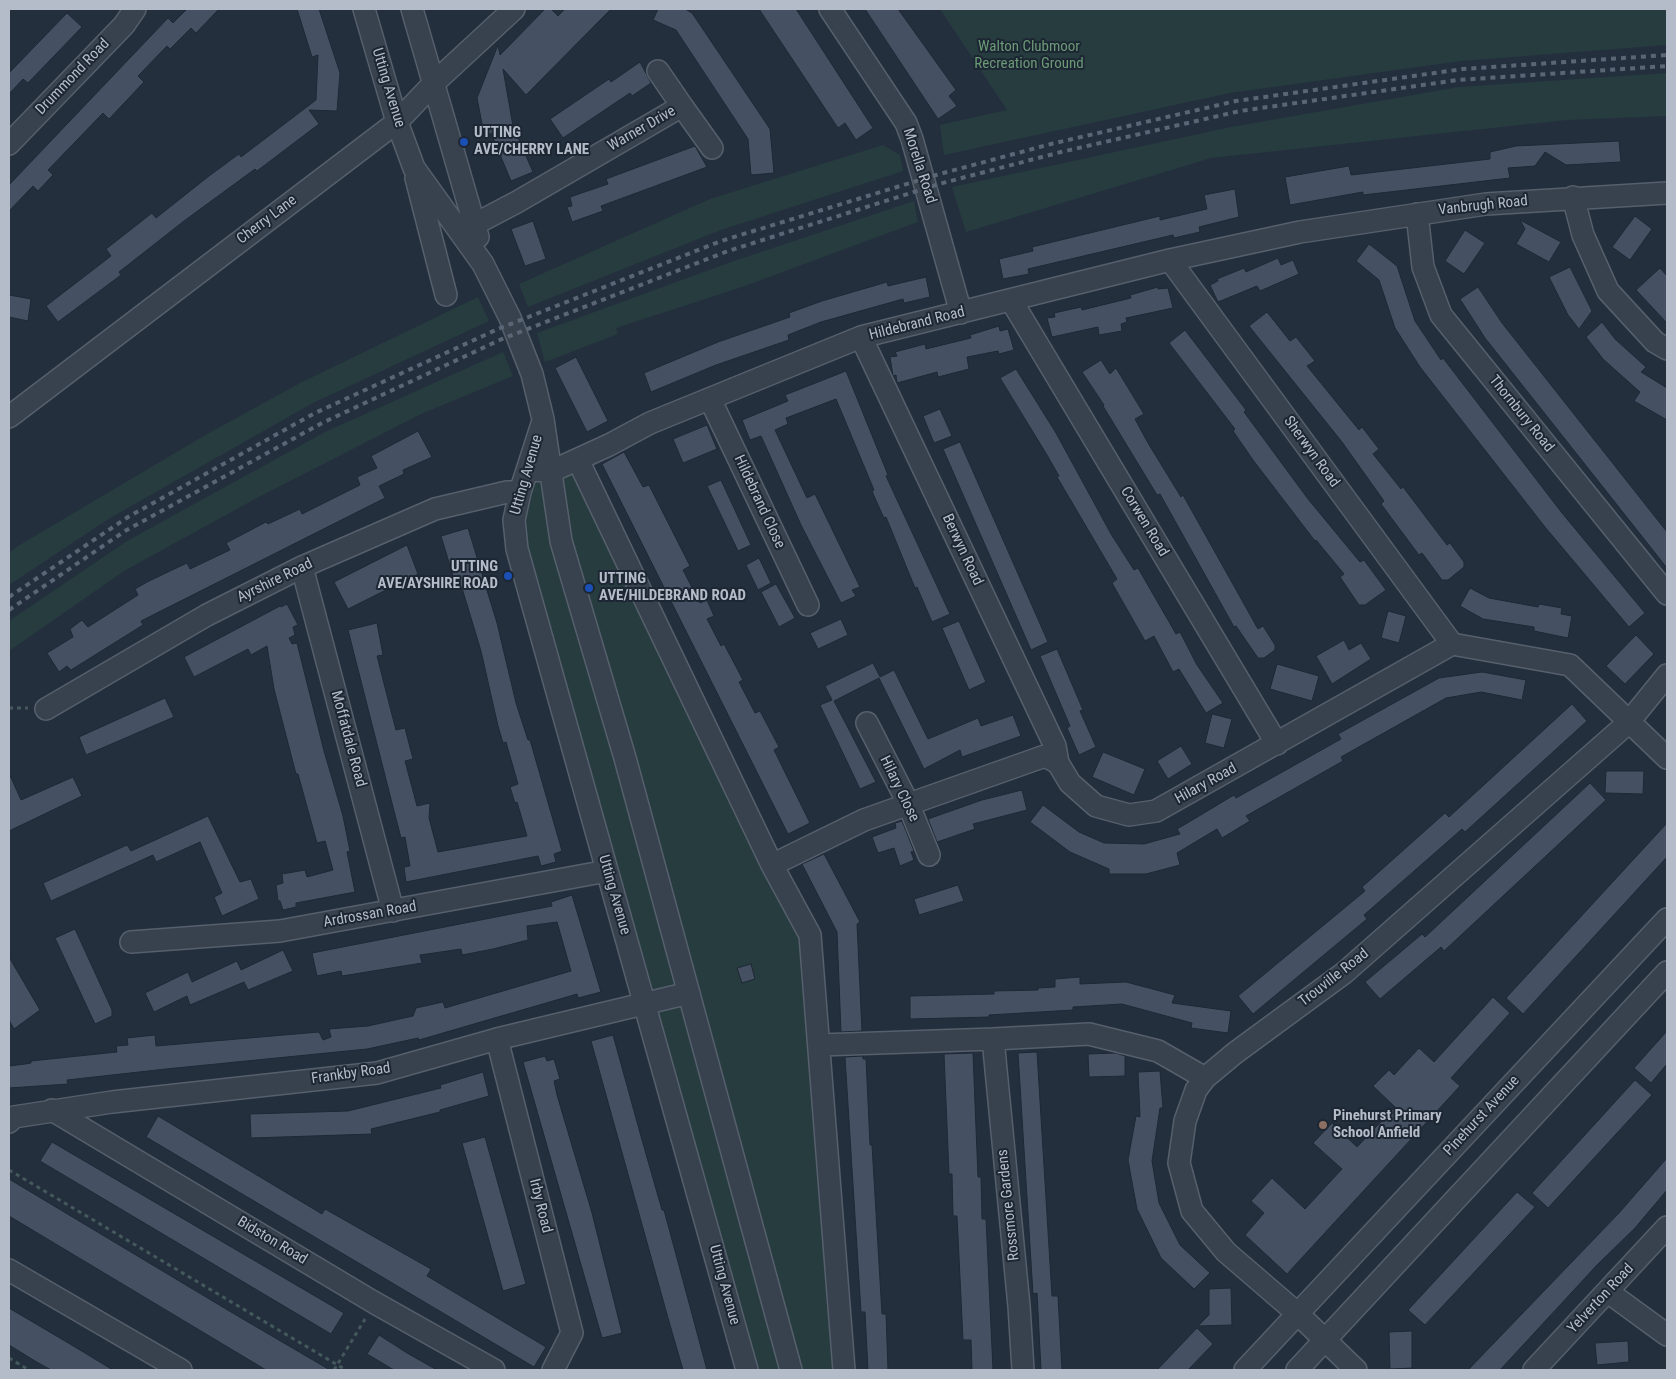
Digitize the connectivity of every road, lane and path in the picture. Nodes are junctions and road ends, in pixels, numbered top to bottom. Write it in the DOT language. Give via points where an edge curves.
graph roads {
  1 [pos="135,9"];
  2 [pos="364,9"];
  3 [pos="412,9"];
  4 [pos="514,9"];
  5 [pos="830,9"];
  6 [pos="658,71"];
  7 [pos="435,82"];
  8 [pos="682,106"];
  9 [pos="397,122"];
  10 [pos="9,144"];
  11 [pos="712,148"];
  12 [pos="414,168"];
  13 [pos="1667,193"];
  14 [pos="1574,197"];
  15 [pos="1416,214"];
  16 [pos="468,228"];
  17 [pos="1300,232"];
  18 [pos="1170,260"];
  19 [pos="446,295"];
  20 [pos="1011,300"];
  21 [pos="961,313"];
  22 [pos="861,338"];
  23 [pos="1667,349"];
  24 [pos="710,399"];
  25 [pos="9,416"];
  26 [pos="543,419"];
  27 [pos="578,460"];
  28 [pos="528,470"];
  29 [pos="552,471"];
  30 [pos="520,492"];
  31 [pos="302,567"];
  32 [pos="1667,594"];
  33 [pos="808,605"];
  34 [pos="1452,644"];
  35 [pos="1667,675"];
  36 [pos="46,709"];
  37 [pos="867,723"];
  38 [pos="1628,723"];
  39 [pos="1277,744"];
  40 [pos="1667,758"];
  41 [pos="1058,763"];
  42 [pos="908,803"];
  43 [pos="930,855"];
  44 [pos="772,865"];
  45 [pos="607,871"];
  46 [pos="393,911"];
  47 [pos="1667,919"];
  48 [pos="131,942"];
  49 [pos="1667,972"];
  50 [pos="689,993"];
  51 [pos="645,1004"];
  52 [pos="498,1039"];
  53 [pos="993,1039"];
  54 [pos="820,1045"];
  55 [pos="1205,1078"];
  56 [pos="52,1110"];
  57 [pos="9,1122"];
  58 [pos="9,1170"];
  59 [pos="1667,1227"];
  60 [pos="9,1270"];
  61 [pos="1608,1292"];
  62 [pos="375,1303"];
  63 [pos="1298,1314"];
  64 [pos="1667,1335"];
  65 [pos="1324,1341"];
  66 [pos="9,1358"];
  67 [pos="338,1365"];
  68 [pos="29,1370"];
  69 [pos="181,1370"];
  70 [pos="334,1370"];
  71 [pos="346,1370"];
  72 [pos="494,1370"];
  73 [pos="552,1370"];
  74 [pos="747,1370"];
  75 [pos="791,1370"];
  76 [pos="844,1370"];
  77 [pos="1023,1370"];
  78 [pos="1245,1370"];
  79 [pos="1297,1370"];
  80 [pos="1356,1370"];
  81 [pos="1534,1370"];
  1 -- 10 [label="street, Drummond Road" via="124,25"];
  2 -- 9 [label="street, Utting Avenue"];
  3 -- 7 [label="street, Utting Avenue"];
  4 -- 7 [label="street, Cherry Lane"];
  5 -- 21 [label="street, Morella Road" via="909,131"];
  6 -- 8 [label="street, Warner Drive"];
  7 -- 9 [label="street, Cherry Lane"];
  7 -- 16 [label="street, Utting Avenue"];
  8 -- 11 [label="street"];
  8 -- 16 [label="street, Warner Drive"];
  9 -- 12 [label="street, Utting Avenue"];
  9 -- 25 [label="street, Cherry Lane"];
  12 -- 16 [label="street, Utting Avenue"];
  12 -- 19 [label="street"];
  13 -- 14 [label="street, Vanbrugh Road"];
  14 -- 15 [label="street, Vanbrugh Road"];
  14 -- 23 [label="street" via="1583,235 1608,291 1656,342"];
  15 -- 17 [label="street, Vanbrugh Road"];
  15 -- 32 [label="street, Thornbury Road" via="1423,267 1441,315"];
  16 -- 26 [label="street, Utting Avenue" via="529,365"];
  17 -- 18 [label="street, Hildebrand Road"];
  18 -- 20 [label="street, Hildebrand Road"];
  18 -- 34 [label="street, Sherwyn Road"];
  20 -- 21 [label="street, Hildebrand Road"];
  20 -- 39 [label="street, Corwen Road"];
  21 -- 22 [label="street, Hildebrand Road"];
  22 -- 24 [label="street, Hildebrand Road"];
  22 -- 41 [label="street, Berwyn Road" via="1055,746"];
  24 -- 27 [label="street, Hildebrand Road" via="650,423"];
  24 -- 33 [label="street, Hildebrand Close"];
  26 -- 28 [label="street, Utting Avenue"];
  26 -- 29 [label="street, Utting Avenue"];
  27 -- 29 [label="street, Hildebrand Road"];
  27 -- 44 [label="street"];
  28 -- 29 [label="street"];
  28 -- 30 [label="street, Utting Avenue"];
  29 -- 50 [label="street, Utting Avenue" via="561,541"];
  30 -- 31 [label="street, Ayrshire Road" via="507,492 435,509"];
  30 -- 45 [label="street, Utting Avenue" via="514,520 517,549"];
  31 -- 36 [label="street, Ayrshire Road" via="206,615"];
  31 -- 46 [label="street, Moffatdale Road"];
  34 -- 38 [label="street" via="1570,665"];
  34 -- 39 [label="street, Hilary Road"];
  35 -- 38 [label="street, Trouville Road"];
  37 -- 42 [label="street, Hilary Close"];
  38 -- 40 [label="street"];
  38 -- 55 [label="street, Trouville Road" via="1344,973"];
  39 -- 41 [label="street, Hilary Road" via="1156,811 1129,815 1096,806 1070,783"];
  41 -- 42 [label="street" via="1045,756"];
  42 -- 43 [label="street, Hilary Close"];
  42 -- 44 [label="street" via="864,820"];
  44 -- 54 [label="street" via="810,935"];
  45 -- 46 [label="street, Ardrossan Road"];
  45 -- 51 [label="street, Utting Avenue"];
  46 -- 48 [label="street, Ardrossan Road" via="280,931"];
  47 -- 63 [label="street, Pinehurst Avenue"];
  49 -- 65 [label="street"];
  50 -- 51 [label="street, Frankby Road"];
  50 -- 75 [label="street, Utting Avenue"];
  51 -- 52 [label="street, Frankby Road"];
  51 -- 74 [label="street, Utting Avenue"];
  52 -- 56 [label="street, Frankby Road" via="377,1073"];
  52 -- 73 [label="street, Irby Road" via="572,1334"];
  53 -- 54 [label="street"];
  53 -- 55 [label="street" via="1089,1034 1158,1051"];
  53 -- 77 [label="street, Rossmore Gardens"];
  54 -- 76 [label="street"];
  55 -- 63 [label="street, Trouville Road" via="1196,1090 1185,1121 1178,1163 1192,1211 1226,1252"];
  56 -- 57 [label="street, Frankby Road" via="14,1117"];
  56 -- 62 [label="street, Bidston Road"];
  58 -- 67 [label="path"];
  59 -- 61 [label="street, Yelverton Road"];
  60 -- 69 [label="street"];
  61 -- 64 [label="street"];
  61 -- 81 [label="street, Yelverton Road"];
  62 -- 67 [label="path"];
  62 -- 72 [label="street, Bidston Road"];
  63 -- 65 [label="street"];
  63 -- 78 [label="street, Pinehurst Avenue"];
  65 -- 79 [label="street"];
  65 -- 80 [label="street"];
  66 -- 68 [label="path"];
  67 -- 70 [label="path"];
  67 -- 71 [label="path"];
}
